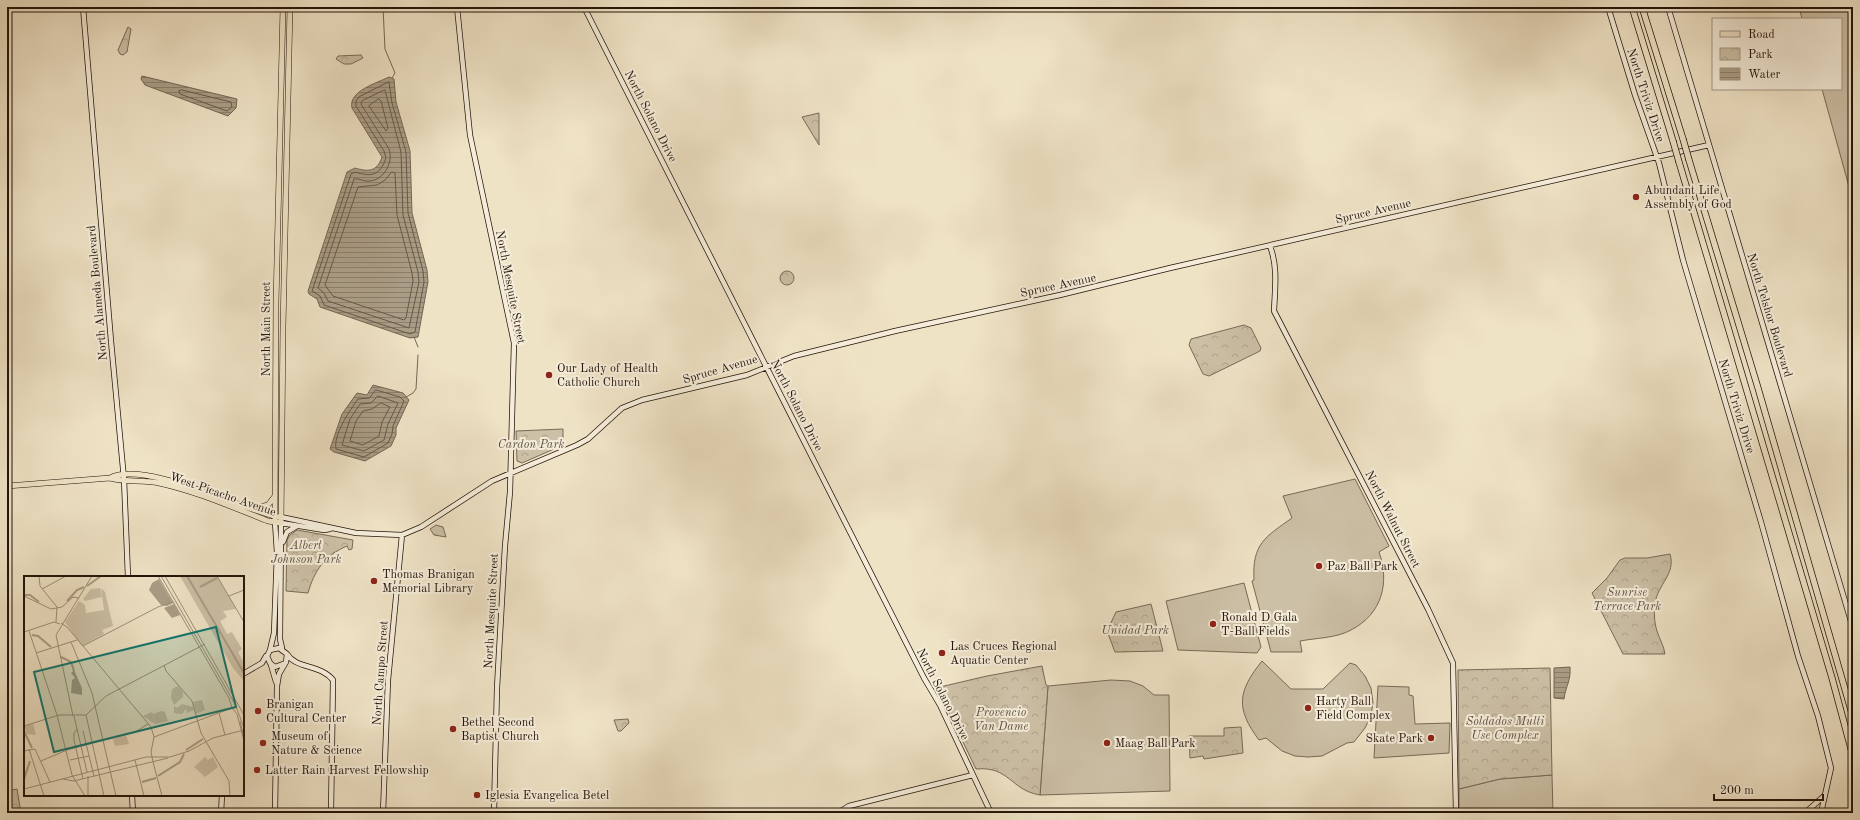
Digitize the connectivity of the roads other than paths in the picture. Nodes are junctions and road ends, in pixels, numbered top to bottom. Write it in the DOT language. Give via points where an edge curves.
graph roads {
  1 [pos="83,7"];
  2 [pos="283,7"];
  3 [pos="290,7"];
  4 [pos="457,7"];
  5 [pos="584,7"];
  6 [pos="1608,7"];
  7 [pos="1632,7"];
  8 [pos="1642,7"];
  9 [pos="1668,7"];
  10 [pos="1708,145"];
  11 [pos="1656,156"];
  12 [pos="1270,246"];
  13 [pos="766,367"];
  14 [pos="511,474"];
  15 [pos="124,477"];
  16 [pos="7,486"];
  17 [pos="275,496"];
  18 [pos="251,508"];
  19 [pos="278,517"];
  20 [pos="278,523"];
  21 [pos="298,526"];
  22 [pos="330,529"];
  23 [pos="402,535"];
  24 [pos="281,545"];
  25 [pos="128,576"];
  26 [pos="1853,628"];
  27 [pos="282,648"];
  28 [pos="269,651"];
  29 [pos="287,654"];
  30 [pos="270,664"];
  31 [pos="284,664"];
  32 [pos="244,673"];
  33 [pos="244,677"];
  34 [pos="277,686"];
  35 [pos="333,688"];
  36 [pos="1853,717"];
  37 [pos="1853,756"];
  38 [pos="973,775"];
  39 [pos="132,796"];
  40 [pos="222,796"];
  41 [pos="1824,796"];
  42 [pos="133,813"];
  43 [pos="221,813"];
  44 [pos="275,813"];
  45 [pos="331,813"];
  46 [pos="383,813"];
  47 [pos="494,813"];
  48 [pos="838,813"];
  49 [pos="991,813"];
  50 [pos="1456,813"];
  51 [pos="1804,813"];
  52 [pos="1821,813"];
  1 -- 15 [label="street, North Alameda Boulevard"];
  2 -- 17 [label="main road, North Main Street" via="276,303"];
  3 -- 19 [label="main road, North Main Street"];
  4 -- 14 [label="street, North Mesquite Street" via="470,135 514,342"];
  5 -- 13 [label="street, North Solano Drive"];
  6 -- 11 [label="street, North Triviz Drive"];
  7 -- 37 [label="highway, bridge" via="1680,162"];
  8 -- 36 [label="highway, bridge" via="1760,395"];
  9 -- 10 [label="street, North Telshor Boulevard"];
  10 -- 11 [label="street, Spruce Avenue"];
  10 -- 26 [label="street, North Telshor Boulevard"];
  11 -- 12 [label="street, Spruce Avenue"];
  11 -- 41 [label="street, North Triviz Drive" via="1798,656 1818,716 1831,768"];
  12 -- 13 [label="street, Spruce Avenue" via="1074,292 895,330 794,356"];
  12 -- 50 [label="street, North Walnut Street" via="1275,259 1276,273 1274,311 1428,609 1452,663"];
  13 -- 14 [label="street, Spruce Avenue" via="747,375 642,400 622,408 588,439"];
  13 -- 38 [label="street, North Solano Drive" via="940,705"];
  14 -- 23 [label="street, Spruce Avenue" via="492,481 441,516"];
  14 -- 47 [label="street, North Mesquite Street" via="498,682"];
  15 -- 16 [label="main road, West Picacho Avenue" via="115,480 110,478"];
  15 -- 18 [label="main road, West Picacho Avenue" via="146,476 164,479"];
  15 -- 20 [label="main road, West Picacho Avenue" via="175,487"];
  15 -- 25 [label="street, North Alameda Boulevard"];
  17 -- 18 [label="main road" via="268,506 260,509"];
  17 -- 19 [label="main road, North Main Street"];
  18 -- 19 [label="main road, West Picacho Avenue"];
  19 -- 20 [label="main road, North Main Street"];
  19 -- 22 [label="street"];
  20 -- 21 [label="street, West Picacho Avenue"];
  20 -- 24 [label="street, North Main Street"];
  20 -- 28 [label="street, North Main Street" via="274,633"];
  21 -- 22 [label="street, West Picacho Avenue"];
  21 -- 24 [label="street" via="287,532"];
  22 -- 23 [label="street"];
  23 -- 46 [label="street, North Campo Street" via="388,680"];
  24 -- 27 [label="street, North Main Street"];
  27 -- 28 [label="street" via="276,647"];
  27 -- 29 [label="street"];
  28 -- 30 [label="street" via="267,659"];
  28 -- 32 [label="street" via="262,663"];
  29 -- 31 [label="street"];
  29 -- 35 [label="street" via="293,661 324,671 333,680"];
  30 -- 31 [label="street" via="278,667"];
  30 -- 33 [label="street" via="251,671"];
  30 -- 34 [label="street"];
  31 -- 34 [label="street"];
  31 -- 35 [label="street" via="317,671 326,676"];
  34 -- 44 [label="street"];
  35 -- 45 [label="street"];
  38 -- 48 [label="street" via="849,806"];
  38 -- 49 [label="street, North Solano Drive"];
  39 -- 42 [label="street"];
  40 -- 43 [label="street"];
  41 -- 51 [label="street"];
  41 -- 52 [label="street, North Triviz Drive"];
}
